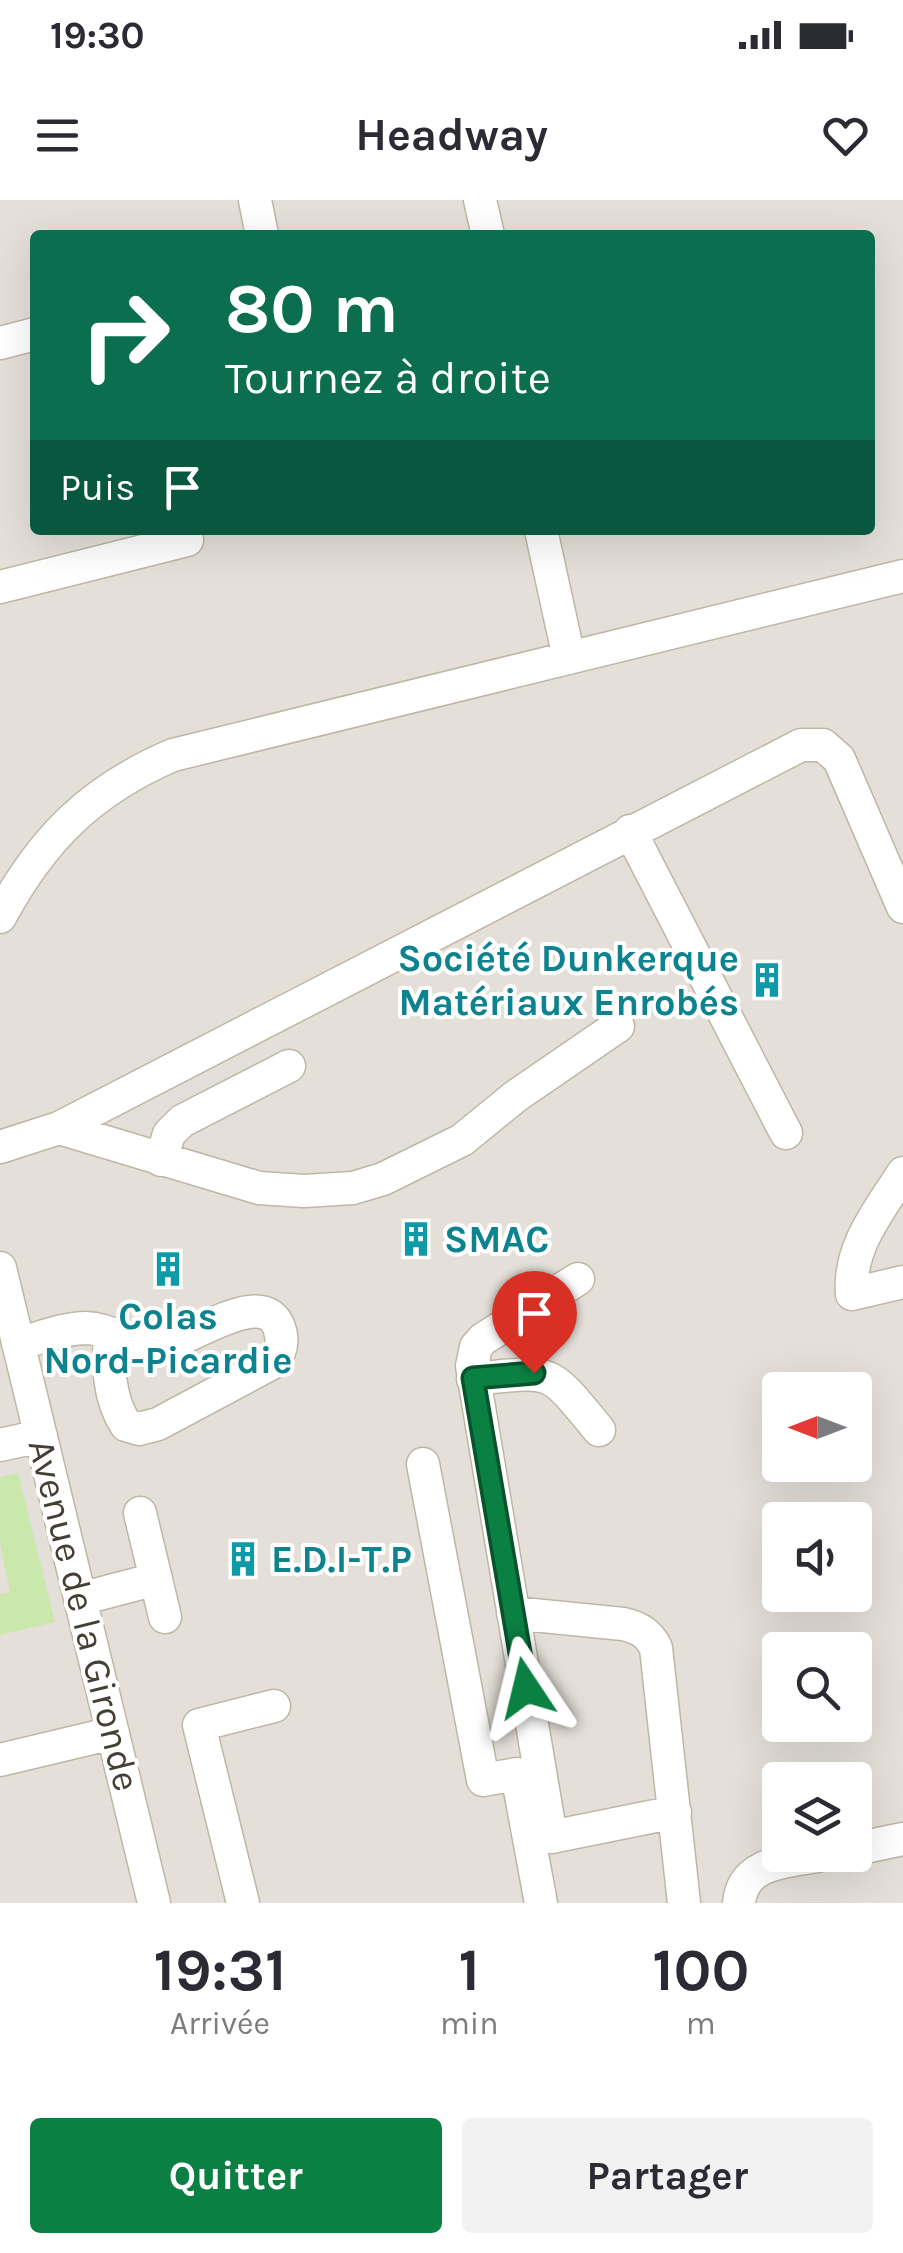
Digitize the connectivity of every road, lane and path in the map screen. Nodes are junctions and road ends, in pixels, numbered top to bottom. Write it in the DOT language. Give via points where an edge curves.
graph roads {
  1 [pos="255,200"];
  2 [pos="480,200"];
  3 [pos="261,230"];
  4 [pos="487,230"];
  5 [pos="30,335"];
  6 [pos="0,343"];
  7 [pos="543,535"];
  8 [pos="187,540"];
  9 [pos="903,576"];
  10 [pos="0,587"];
  11 [pos="569,658"];
  12 [pos="630,831"];
  13 [pos="903,907"];
  14 [pos="0,917"];
  15 [pos="618,1026"];
  16 [pos="289,1066"];
  17 [pos="59,1128"];
  18 [pos="786,1132"];
  19 [pos="0,1147"];
  20 [pos="161,1160"];
  21 [pos="903,1174"];
  22 [pos="0,1268"];
  23 [pos="578,1279"];
  24 [pos="903,1282"];
  25 [pos="110,1334"];
  26 [pos="18,1344"];
  27 [pos="473,1378"];
  28 [pos="599,1430"];
  29 [pos="41,1436"];
  30 [pos="0,1445"];
  31 [pos="423,1464"];
  32 [pos="140,1513"];
  33 [pos="156,1580"];
  34 [pos="80,1598"];
  35 [pos="513,1614"];
  36 [pos="165,1616"];
  37 [pos="274,1706"];
  38 [pos="113,1733"];
  39 [pos="0,1760"];
  40 [pos="675,1812"];
  41 [pos="903,1839"];
  42 [pos="872,1845"];
  43 [pos="762,1869"];
  44 [pos="154,1903"];
  45 [pos="243,1903"];
  46 [pos="541,1903"];
  47 [pos="684,1903"];
  48 [pos="740,1903"];
  1 -- 3 [label="street"];
  2 -- 4 [label="street"];
  5 -- 6 [label="street"];
  7 -- 11 [label="street"];
  8 -- 10 [label="street"];
  9 -- 11 [label="street"];
  11 -- 14 [label="street" via="216,742 154,764 77,812 31,866"];
  12 -- 13 [label="street" via="791,748 824,745 839,759"];
  12 -- 17 [label="street"];
  12 -- 18 [label="street"];
  15 -- 20 [label="street" via="462,1140 368,1184 274,1190"];
  16 -- 20 [label="street" via="182,1121 169,1134"];
  17 -- 19 [label="street"];
  17 -- 20 [label="street"];
  21 -- 24 [label="street" via="865,1234 851,1272 852,1294"];
  22 -- 26 [label="street, Avenue de la Gironde"];
  23 -- 27 [label="street" via="483,1339"];
  25 -- 25 [label="street" via="169,1344 250,1312 277,1322 282,1342 272,1363 140,1430 126,1425 118,1411"];
  25 -- 26 [label="street" via="85,1328"];
  26 -- 29 [label="street, Avenue de la Gironde"];
  27 -- 28 [label="street" via="552,1378"];
  27 -- 35 [label="street"];
  29 -- 30 [label="street"];
  29 -- 34 [label="street, Avenue de la Gironde"];
  31 -- 46 [label="street" via="483,1780 516,1774"];
  32 -- 33 [label="street"];
  33 -- 34 [label="street"];
  33 -- 36 [label="street"];
  34 -- 38 [label="street, Avenue de la Gironde"];
  35 -- 40 [label="street" via="623,1624 651,1638"];
  35 -- 40 [label="street" via="551,1837"];
  37 -- 45 [label="street" via="198,1725"];
  38 -- 39 [label="street"];
  38 -- 44 [label="street, Avenue de la Gironde"];
  40 -- 47 [label="street"];
  41 -- 42 [label="street"];
  43 -- 48 [label="street" via="743,1883"];
}
